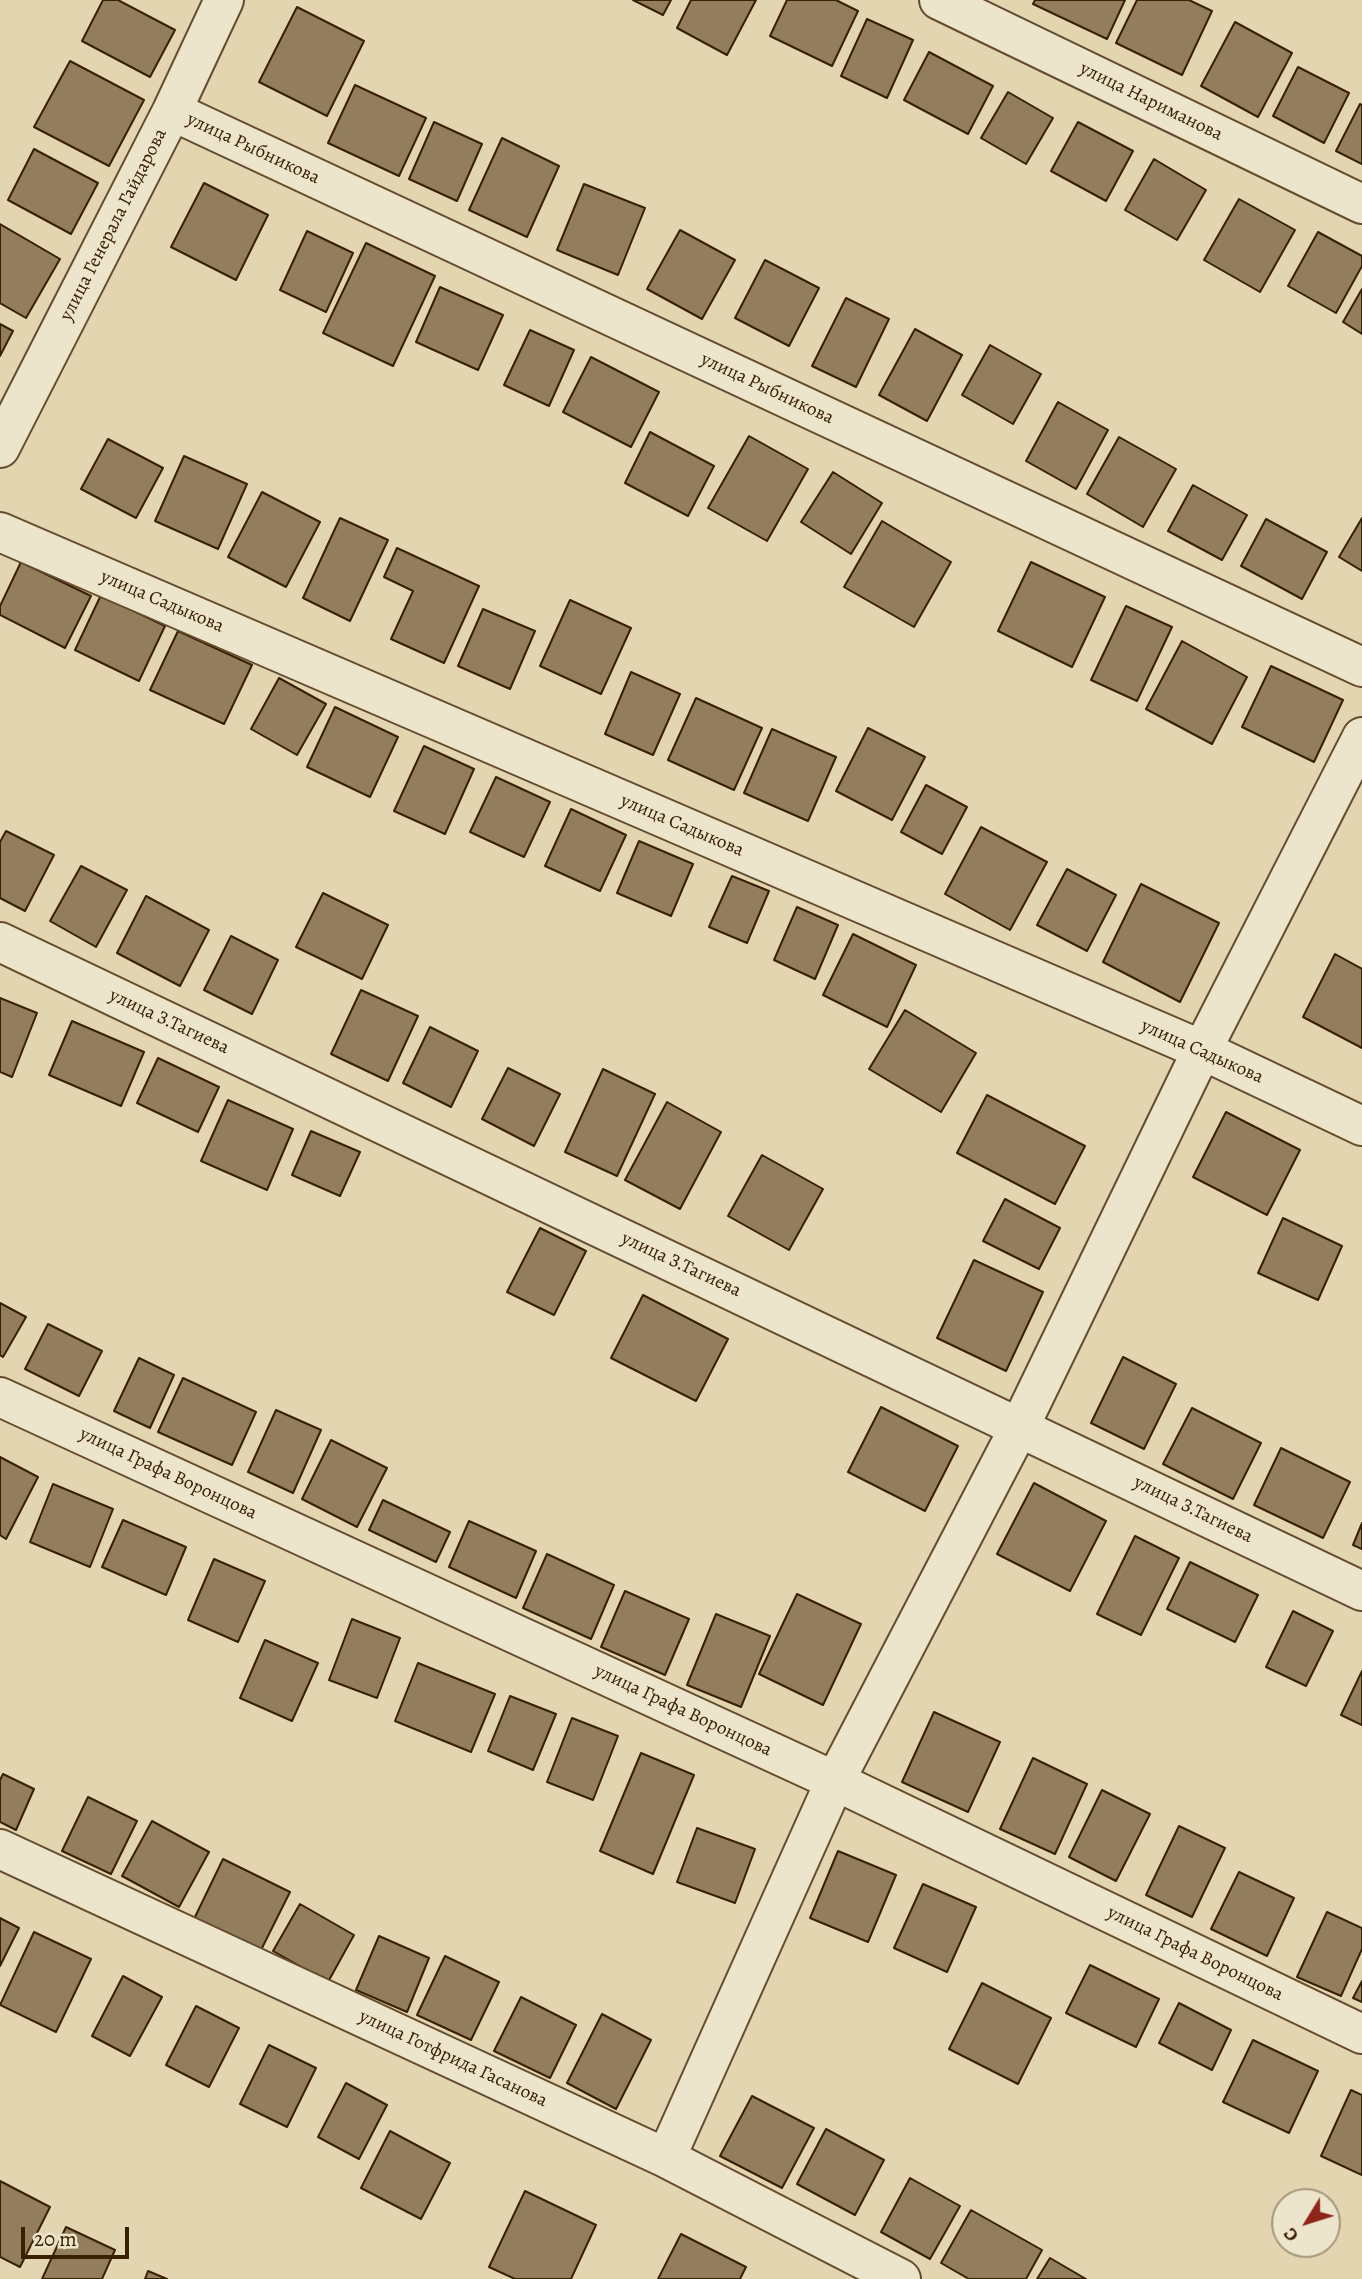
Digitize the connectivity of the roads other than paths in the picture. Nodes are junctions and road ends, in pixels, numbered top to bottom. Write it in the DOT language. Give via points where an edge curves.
graph roads {
  1 [pos="224,0"];
  2 [pos="939,0"];
  3 [pos="172,111"];
  4 [pos="1362,204"];
  5 [pos="0,448"];
  6 [pos="0,532"];
  7 [pos="1362,667"];
  8 [pos="1362,737"];
  9 [pos="0,942"];
  10 [pos="1202,1050"];
  11 [pos="1362,1126"];
  12 [pos="0,1397"];
  13 [pos="1020,1426"];
  14 [pos="1362,1591"];
  15 [pos="835,1781"];
  16 [pos="0,1849"];
  17 [pos="1362,2034"];
  18 [pos="666,2158"];
  19 [pos="901,2279"];
  1 -- 3 [label="street, улица Генерала Гайдарова"];
  2 -- 4 [label="street, улица Нариманова"];
  3 -- 5 [label="street, улица Генерала Гайдарова"];
  3 -- 7 [label="street, улица Рыбникова"];
  6 -- 10 [label="street, улица Садыкова"];
  8 -- 10 [label="street"];
  9 -- 13 [label="street, улица З.Тагиева"];
  10 -- 11 [label="street, улица Садыкова"];
  10 -- 13 [label="street"];
  12 -- 15 [label="street, улица Графа Воронцова"];
  13 -- 14 [label="street, улица З.Тагиева"];
  13 -- 15 [label="street"];
  15 -- 17 [label="street, улица Графа Воронцова"];
  15 -- 18 [label="street"];
  16 -- 18 [label="street, улица Готфрида Гасанова"];
  18 -- 19 [label="street, улица Готфрида Гасанова"];
}
